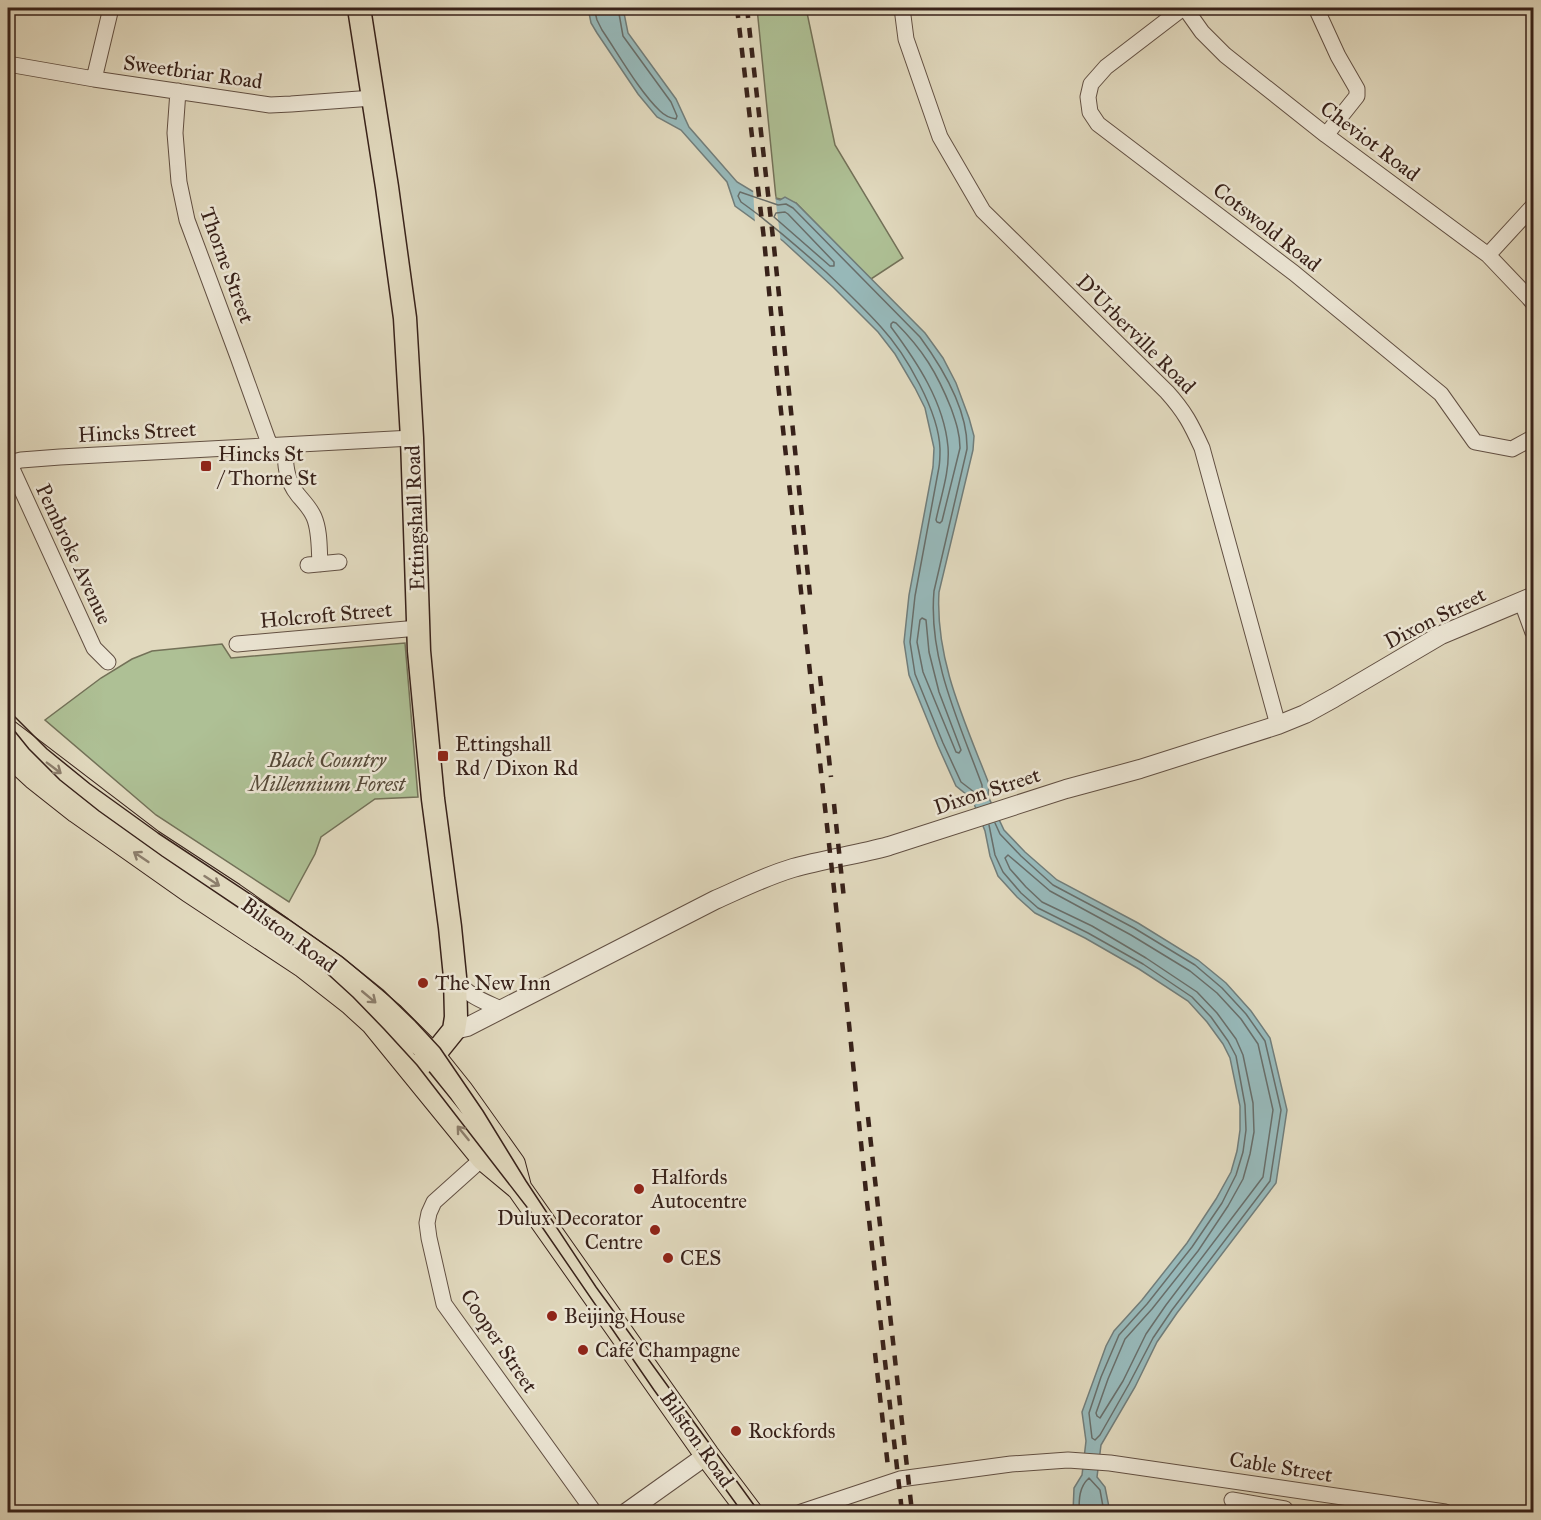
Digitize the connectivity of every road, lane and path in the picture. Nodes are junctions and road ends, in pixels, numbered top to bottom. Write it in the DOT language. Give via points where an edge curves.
graph roads {
  1 [pos="111,8"];
  2 [pos="359,8"];
  3 [pos="902,8"];
  4 [pos="1184,8"];
  5 [pos="1316,8"];
  6 [pos="8,64"];
  7 [pos="94,80"];
  8 [pos="178,91"];
  9 [pos="373,98"];
  10 [pos="1326,135"];
  11 [pos="1533,205"];
  12 [pos="1488,255"];
  13 [pos="1533,304"];
  14 [pos="1533,437"];
  15 [pos="412,438"];
  16 [pos="277,446"];
  17 [pos="8,461"];
  18 [pos="339,562"];
  19 [pos="1528,599"];
  20 [pos="418,628"];
  21 [pos="1533,631"];
  22 [pos="237,644"];
  23 [pos="108,662"];
  24 [pos="1278,725"];
  25 [pos="8,732"];
  26 [pos="8,753"];
  27 [pos="454,977"];
  28 [pos="501,1010"];
  29 [pos="454,1030"];
  30 [pos="433,1056"];
  31 [pos="411,1068"];
  32 [pos="483,1158"];
  33 [pos="519,1188"];
  34 [pos="707,1455"];
  35 [pos="1232,1500"];
  36 [pos="1264,1509"];
  37 [pos="1285,1509"];
  38 [pos="594,1512"];
  39 [pos="627,1512"];
  40 [pos="750,1512"];
  41 [pos="801,1512"];
  42 [pos="1445,1512"];
  1 -- 7 [label="street"];
  2 -- 9 [label="main road, Ettingshall Road"];
  3 -- 24 [label="street, D'Urberville Road" via="906,39 940,137 983,211 1167,392 1193,428 1202,448"];
  4 -- 10 [label="street, Cheviot Road" via="1225,55"];
  4 -- 14 [label="street, Cotswold Road" via="1106,67 1091,84 1089,112 1098,124 1294,273 1441,394 1475,442 1512,449"];
  5 -- 10 [label="street" via="1357,90 1357,96"];
  6 -- 7 [label="street, Sweetbriar Road"];
  7 -- 8 [label="street, Sweetbriar Road"];
  8 -- 9 [label="street, Sweetbriar Road" via="270,105"];
  8 -- 16 [label="street, Thorne Street" via="175,133 187,220 238,357"];
  9 -- 15 [label="main road, Ettingshall Road" via="405,318"];
  10 -- 12 [label="street, Cheviot Road"];
  11 -- 12 [label="street"];
  12 -- 13 [label="street, Cheviot Road"];
  15 -- 16 [label="street, Hincks Street"];
  15 -- 20 [label="main road, Ettingshall Road"];
  16 -- 17 [label="street, Hincks Street"];
  16 -- 18 [label="street, Thorne Street" via="297,495 315,518 318,529 314,564"];
  17 -- 23 [label="street, Pembroke Avenue" via="94,648"];
  19 -- 21 [label="street"];
  19 -- 24 [label="street, Dixon Street" via="1441,635 1334,698"];
  20 -- 22 [label="street, Holcroft Street"];
  20 -- 27 [label="main road, Ettingshall Road"];
  24 -- 28 [label="street, Dixon Street" via="861,854 790,869 715,900"];
  25 -- 30 [label="highway, Bilston Road, one-way" via="152,842 335,967"];
  31 -- 26 [label="highway, Bilston Road, one-way" via="373,1023 304,966 77,811"];
  27 -- 28 [label="street" via="472,996"];
  27 -- 29 [label="main road, Ettingshall Road"];
  28 -- 29 [label="street, Dixon Street"];
  29 -- 30 [label="main road"];
  30 -- 31 [label="main road"];
  30 -- 33 [label="highway, Bilston Road" via="513,1164"];
  32 -- 31 [label="highway, Bilston Road, one-way"];
  32 -- 33 [label="highway, Bilston Road"];
  32 -- 38 [label="street, Cooper Street" via="434,1202 429,1214 429,1238 444,1304"];
  33 -- 34 [label="highway, Bilston Road"];
  34 -- 39 [label="street"];
  34 -- 40 [label="highway, Bilston Road"];
  35 -- 36 [label="street"];
  36 -- 37 [label="street"];
  41 -- 42 [label="street, Cable Street" via="900,1479 1068,1460 1110,1462"];
}
